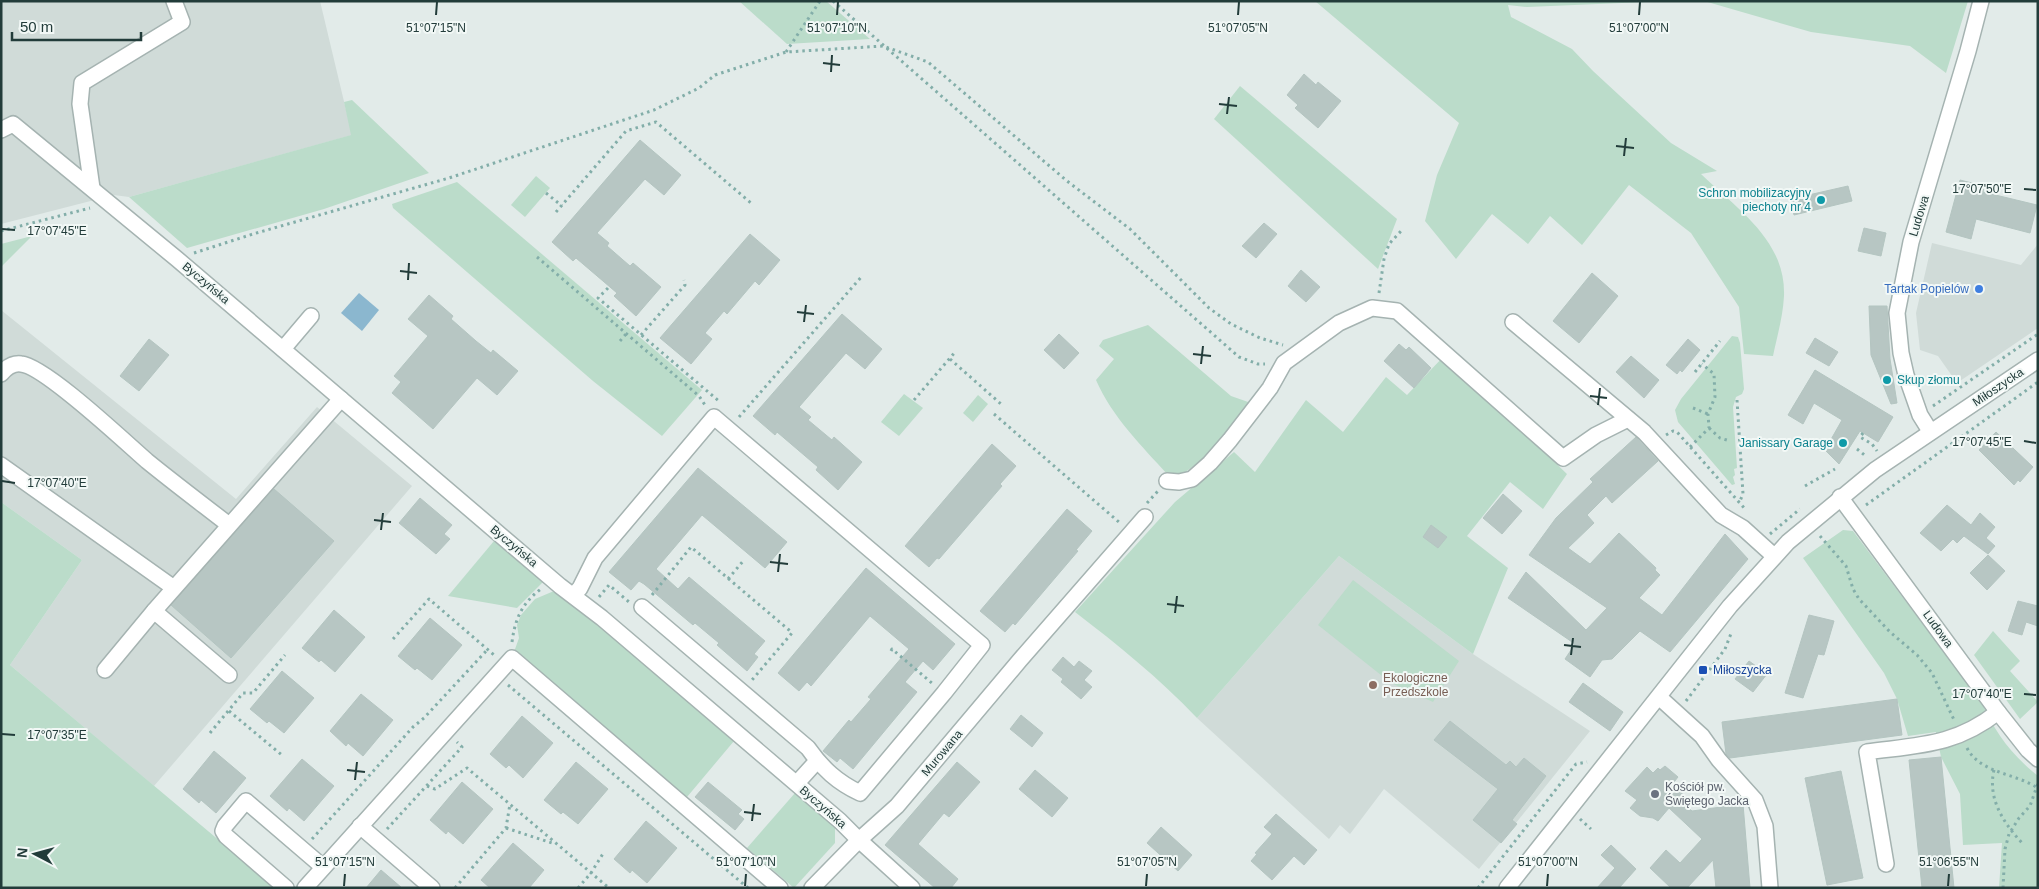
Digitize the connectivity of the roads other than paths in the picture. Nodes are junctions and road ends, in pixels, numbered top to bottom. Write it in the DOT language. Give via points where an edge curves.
graph roads {
  1 [pos="174,1"];
  2 [pos="1981,1"];
  3 [pos="1,130"];
  4 [pos="92,188"];
  5 [pos="311,316"];
  6 [pos="1513,322"];
  7 [pos="283,349"];
  8 [pos="2038,360"];
  9 [pos="1,374"];
  10 [pos="341,399"];
  11 [pos="1628,419"];
  12 [pos="1930,431"];
  13 [pos="1,465"];
  14 [pos="1167,481"];
  15 [pos="1840,497"];
  16 [pos="1146,517"];
  17 [pos="229,525"];
  18 [pos="1774,556"];
  19 [pos="174,588"];
  20 [pos="574,595"];
  21 [pos="642,607"];
  22 [pos="154,611"];
  23 [pos="105,670"];
  24 [pos="228,675"];
  25 [pos="1659,697"];
  26 [pos="1998,712"];
  27 [pos="2038,759"];
  28 [pos="817,761"];
  29 [pos="797,783"];
  30 [pos="360,826"];
  31 [pos="859,840"];
  32 [pos="1886,864"];
  33 [pos="323,867"];
  34 [pos="286,888"];
  35 [pos="305,888"];
  36 [pos="432,888"];
  37 [pos="780,888"];
  38 [pos="812,888"];
  39 [pos="912,888"];
  40 [pos="1507,888"];
  41 [pos="1770,888"];
  1 -- 4 [label="street" via="182,22 82,83 80,104"];
  2 -- 12 [label="street, Ludowa" via="1911,242 1897,313 1900,353 1906,375 1920,415"];
  3 -- 4 [label="street, Byczyńska" via="13,124"];
  4 -- 7 [label="street, Byczyńska"];
  5 -- 7 [label="street"];
  6 -- 11 [label="street"];
  7 -- 10 [label="street, Byczyńska"];
  8 -- 12 [label="street, Miłoszycka"];
  9 -- 17 [label="street" via="4,369 21,364 46,376"];
  10 -- 17 [label="street"];
  10 -- 20 [label="street, Byczyńska"];
  11 -- 14 [label="street" via="1596,435 1563,458 1397,312 1372,308 1338,324 1284,363 1270,388 1210,463 1192,479"];
  11 -- 18 [label="street" via="1722,515 1743,528"];
  12 -- 15 [label="street, Miłoszycka"];
  13 -- 19 [label="street"];
  15 -- 18 [label="street, Miłoszycka"];
  15 -- 26 [label="street, Ludowa"];
  16 -- 31 [label="street, Murowana" via="897,806"];
  17 -- 19 [label="street"];
  18 -- 25 [label="street, Miłoszycka"];
  19 -- 22 [label="street"];
  20 -- 28 [label="street" via="595,558 714,417 982,645 860,793 840,783"];
  20 -- 29 [label="street, Byczyńska"];
  21 -- 28 [label="street" via="808,748"];
  22 -- 23 [label="street"];
  22 -- 24 [label="street"];
  25 -- 40 [label="street, Miłoszycka"];
  25 -- 41 [label="street" via="1702,736 1755,800 1765,826"];
  26 -- 27 [label="street, Ludowa"];
  26 -- 32 [label="street" via="1961,735 1934,743 1867,752"];
  28 -- 29 [label="street"];
  29 -- 31 [label="street, Byczyńska"];
  30 -- 33 [label="street"];
  30 -- 36 [label="street"];
  30 -- 37 [label="street" via="505,666"];
  31 -- 38 [label="street, Murowana"];
  31 -- 39 [label="street, Byczyńska"];
  33 -- 34 [label="street" via="246,801 225,826 226,836"];
  33 -- 35 [label="street"];
}
